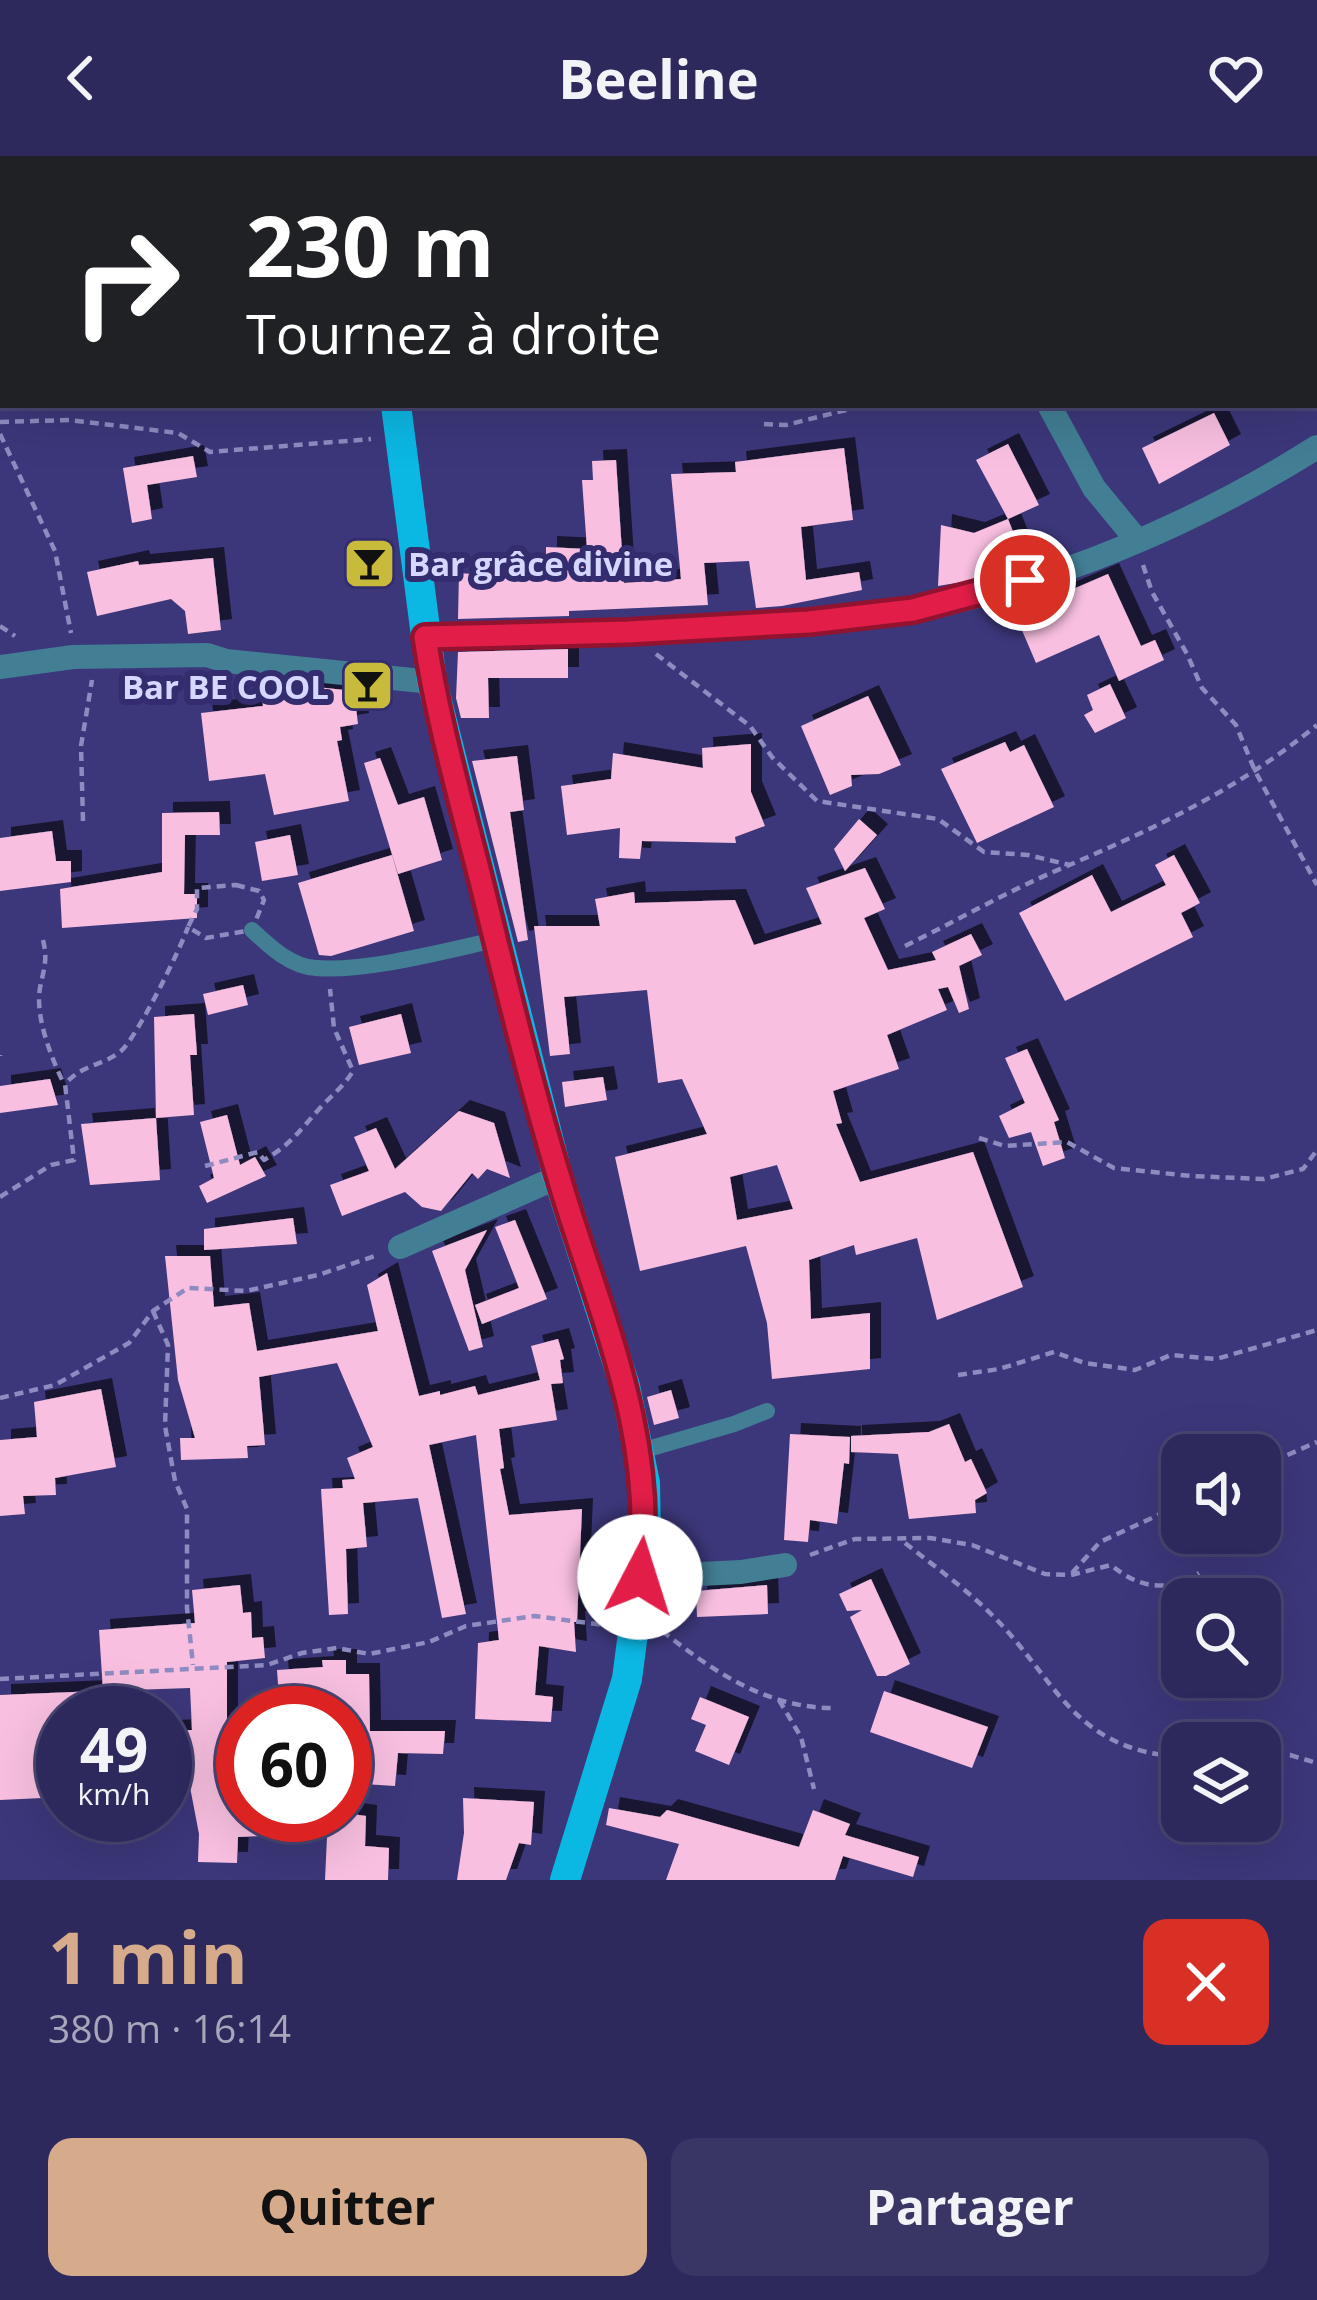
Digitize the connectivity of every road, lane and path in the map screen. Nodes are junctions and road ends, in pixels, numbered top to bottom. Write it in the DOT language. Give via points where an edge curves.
graph roads {
  1 [pos="396,408"];
  2 [pos="854,408"];
  3 [pos="1051,408"];
  4 [pos="0,422"];
  5 [pos="764,424"];
  6 [pos="0,434"];
  7 [pos="399,436"];
  8 [pos="1317,447"];
  9 [pos="1136,539"];
  10 [pos="628,632"];
  11 [pos="425,637"];
  12 [pos="85,657"];
  13 [pos="0,667"];
  14 [pos="432,682"];
  15 [pos="1317,725"];
  16 [pos="1255,771"];
  17 [pos="83,821"];
  18 [pos="1070,866"];
  19 [pos="1317,884"];
  20 [pos="188,927"];
  21 [pos="252,930"];
  22 [pos="44,940"];
  23 [pos="495,940"];
  24 [pos="905,946"];
  25 [pos="336,967"];
  26 [pos="65,1084"];
  27 [pos="979,1138"];
  28 [pos="1317,1150"];
  29 [pos="205,1166"];
  30 [pos="558,1177"];
  31 [pos="0,1197"];
  32 [pos="400,1247"];
  33 [pos="153,1312"];
  34 [pos="1317,1330"];
  35 [pos="958,1375"];
  36 [pos="0,1399"];
  37 [pos="767,1411"];
  38 [pos="1317,1442"];
  39 [pos="641,1450"];
  40 [pos="1281,1458"];
  41 [pos="1161,1514"];
  42 [pos="902,1541"];
  43 [pos="785,1564"];
  44 [pos="1199,1573"];
  45 [pos="1071,1575"];
  46 [pos="640,1577"];
  47 [pos="634,1617"];
  48 [pos="193,1667"];
  49 [pos="0,1678"];
  50 [pos="779,1700"];
  51 [pos="836,1708"];
  52 [pos="1161,1756"];
  53 [pos="1281,1756"];
  54 [pos="1317,1763"];
  55 [pos="814,1790"];
  56 [pos="565,1880"];
  1 -- 7 [label="main road"];
  2 -- 5 [label="path"];
  3 -- 9 [label="street" via="1094,488"];
  4 -- 7 [label="path" via="70,420 178,433 210,452"];
  6 -- 12 [label="path" via="56,551"];
  7 -- 11 [label="main road"];
  8 -- 9 [label="street"];
  9 -- 10 [label="street" via="1066,568 913,610"];
  9 -- 16 [label="path" via="1151,592 1202,688 1236,725"];
  10 -- 11 [label="street"];
  10 -- 18 [label="path" via="750,726 817,801 938,819 984,852"];
  11 -- 14 [label="main road"];
  12 -- 13 [label="street"];
  12 -- 14 [label="street" via="208,656"];
  12 -- 17 [label="path"];
  14 -- 23 [label="main road"];
  15 -- 16 [label="path"];
  16 -- 18 [label="path"];
  16 -- 19 [label="path"];
  18 -- 24 [label="path"];
  20 -- 21 [label="path" via="206,938"];
  20 -- 21 [label="path" via="197,888 236,885 260,891 264,900"];
  20 -- 26 [label="path" via="128,1046 80,1067"];
  21 -- 25 [label="lane" via="313,969"];
  22 -- 26 [label="path" via="49,964 40,1015"];
  23 -- 25 [label="lane"];
  23 -- 30 [label="main road"];
  25 -- 29 [label="path" via="329,991 334,1028 353,1071 344,1085 295,1141 265,1160 258,1152"];
  26 -- 31 [label="path" via="74,1160 50,1165"];
  27 -- 28 [label="path" via="1005,1146 1067,1142 1114,1168 1264,1179 1304,1169"];
  30 -- 32 [label="street"];
  30 -- 39 [label="main road"];
  32 -- 33 [label="path" via="246,1291 188,1288"];
  33 -- 36 [label="path" via="129,1343 83,1370"];
  33 -- 48 [label="path" via="168,1345 164,1426 187,1509"];
  34 -- 35 [label="path" via="1216,1358 1171,1355 1135,1370 1054,1352"];
  37 -- 39 [label="lane"];
  38 -- 40 [label="path"];
  39 -- 46 [label="main road"];
  41 -- 45 [label="path" via="1100,1542"];
  42 -- 43 [label="path" via="855,1539"];
  42 -- 45 [label="path" via="972,1545 1046,1574"];
  42 -- 52 [label="path" via="993,1616 1059,1700 1104,1736"];
  43 -- 46 [label="street"];
  44 -- 45 [label="path" via="1158,1588 1111,1565"];
  46 -- 47 [label="main road"];
  47 -- 48 [label="path" via="587,1625 534,1616 370,1654 337,1648 267,1665"];
  47 -- 50 [label="path"];
  47 -- 56 [label="main road" via="614,1728"];
  48 -- 49 [label="path"];
  50 -- 51 [label="path"];
  50 -- 55 [label="path" via="801,1737"];
  53 -- 54 [label="path"];
}
